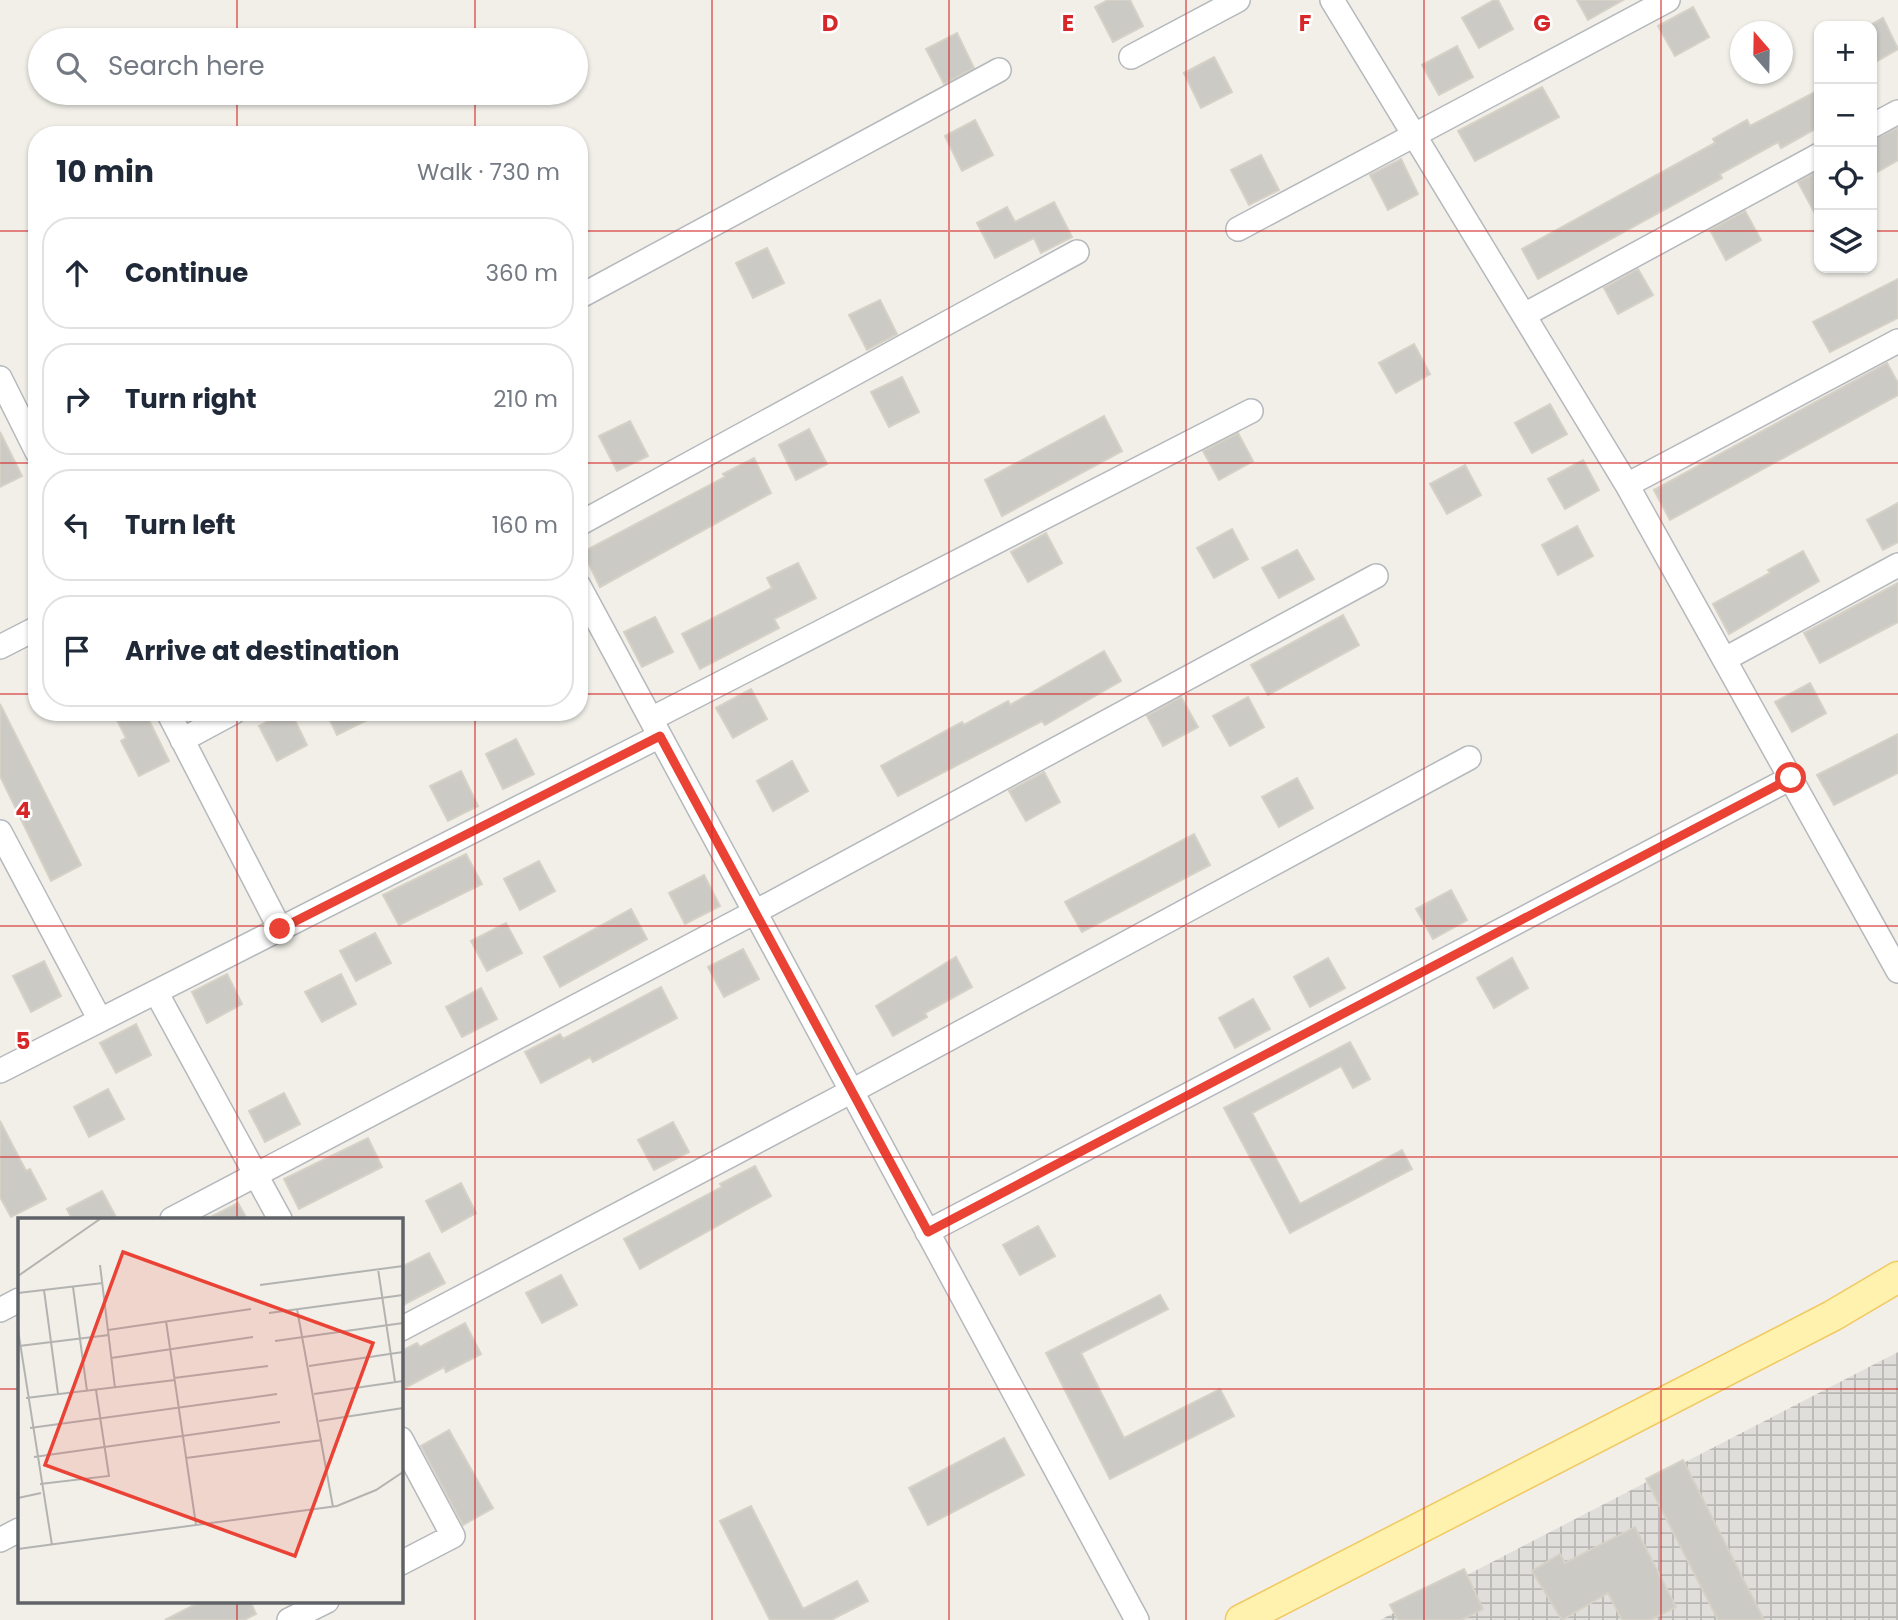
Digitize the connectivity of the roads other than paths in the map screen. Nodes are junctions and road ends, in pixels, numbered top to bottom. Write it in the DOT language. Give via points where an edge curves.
graph roads {
  1 [pos="1238,0"];
  2 [pos="1332,0"];
  3 [pos="1668,0"];
  4 [pos="1131,57"];
  5 [pos="999,70"];
  6 [pos="1898,112"];
  7 [pos="1877,124"];
  8 [pos="1414,135"];
  9 [pos="1814,158"];
  10 [pos="1238,229"];
  11 [pos="1077,252"];
  12 [pos="588,292"];
  13 [pos="1524,316"];
  14 [pos="1898,341"];
  15 [pos="0,378"];
  16 [pos="1251,411"];
  17 [pos="28,434"];
  18 [pos="1627,485"];
  19 [pos="588,519"];
  20 [pos="1898,565"];
  21 [pos="1376,576"];
  22 [pos="588,603"];
  23 [pos="28,633"];
  24 [pos="0,647"];
  25 [pos="1725,659"];
  26 [pos="172,721"];
  27 [pos="217,721"];
  28 [pos="656,728"];
  29 [pos="182,740"];
  30 [pos="1469,758"];
  31 [pos="1791,778"];
  32 [pos="0,832"];
  33 [pos="755,912"];
  34 [pos="280,929"];
  35 [pos="1898,971"];
  36 [pos="156,992"];
  37 [pos="100,1020"];
  38 [pos="0,1071"];
  39 [pos="852,1091"];
  40 [pos="256,1175"];
  41 [pos="174,1218"];
  42 [pos="279,1218"];
  43 [pos="928,1232"];
  44 [pos="1898,1277"];
  45 [pos="18,1301"];
  46 [pos="0,1310"];
  47 [pos="402,1328"];
  48 [pos="402,1442"];
  49 [pos="18,1531"];
  50 [pos="0,1540"];
  51 [pos="402,1562"];
  52 [pos="325,1602"];
  53 [pos="289,1620"];
  54 [pos="1137,1620"];
  55 [pos="1241,1620"];
  1 -- 4 [label="street"];
  2 -- 8 [label="street"];
  3 -- 8 [label="street"];
  5 -- 12 [label="street"];
  6 -- 7 [label="street"];
  8 -- 10 [label="street"];
  8 -- 13 [label="street"];
  9 -- 13 [label="street"];
  11 -- 19 [label="street"];
  13 -- 18 [label="street"];
  14 -- 18 [label="street"];
  15 -- 17 [label="street"];
  16 -- 28 [label="street"];
  18 -- 25 [label="street"];
  20 -- 25 [label="street"];
  21 -- 33 [label="street"];
  22 -- 28 [label="street"];
  23 -- 24 [label="street"];
  25 -- 31 [label="street"];
  26 -- 29 [label="street"];
  27 -- 29 [label="street"];
  28 -- 33 [label="street"];
  28 -- 34 [label="street"];
  29 -- 34 [label="street"];
  30 -- 39 [label="street"];
  31 -- 35 [label="street"];
  31 -- 43 [label="street"];
  32 -- 37 [label="street"];
  33 -- 39 [label="street"];
  33 -- 40 [label="street"];
  34 -- 36 [label="street"];
  36 -- 37 [label="street"];
  36 -- 40 [label="street"];
  37 -- 38 [label="street"];
  39 -- 43 [label="street"];
  39 -- 47 [label="street"];
  40 -- 41 [label="street"];
  40 -- 42 [label="street"];
  43 -- 54 [label="street"];
  44 -- 55 [label="main road" via="1832,1316"];
  45 -- 46 [label="street"];
  48 -- 51 [label="street" via="453,1536"];
  49 -- 50 [label="street"];
  52 -- 53 [label="street"];
}
